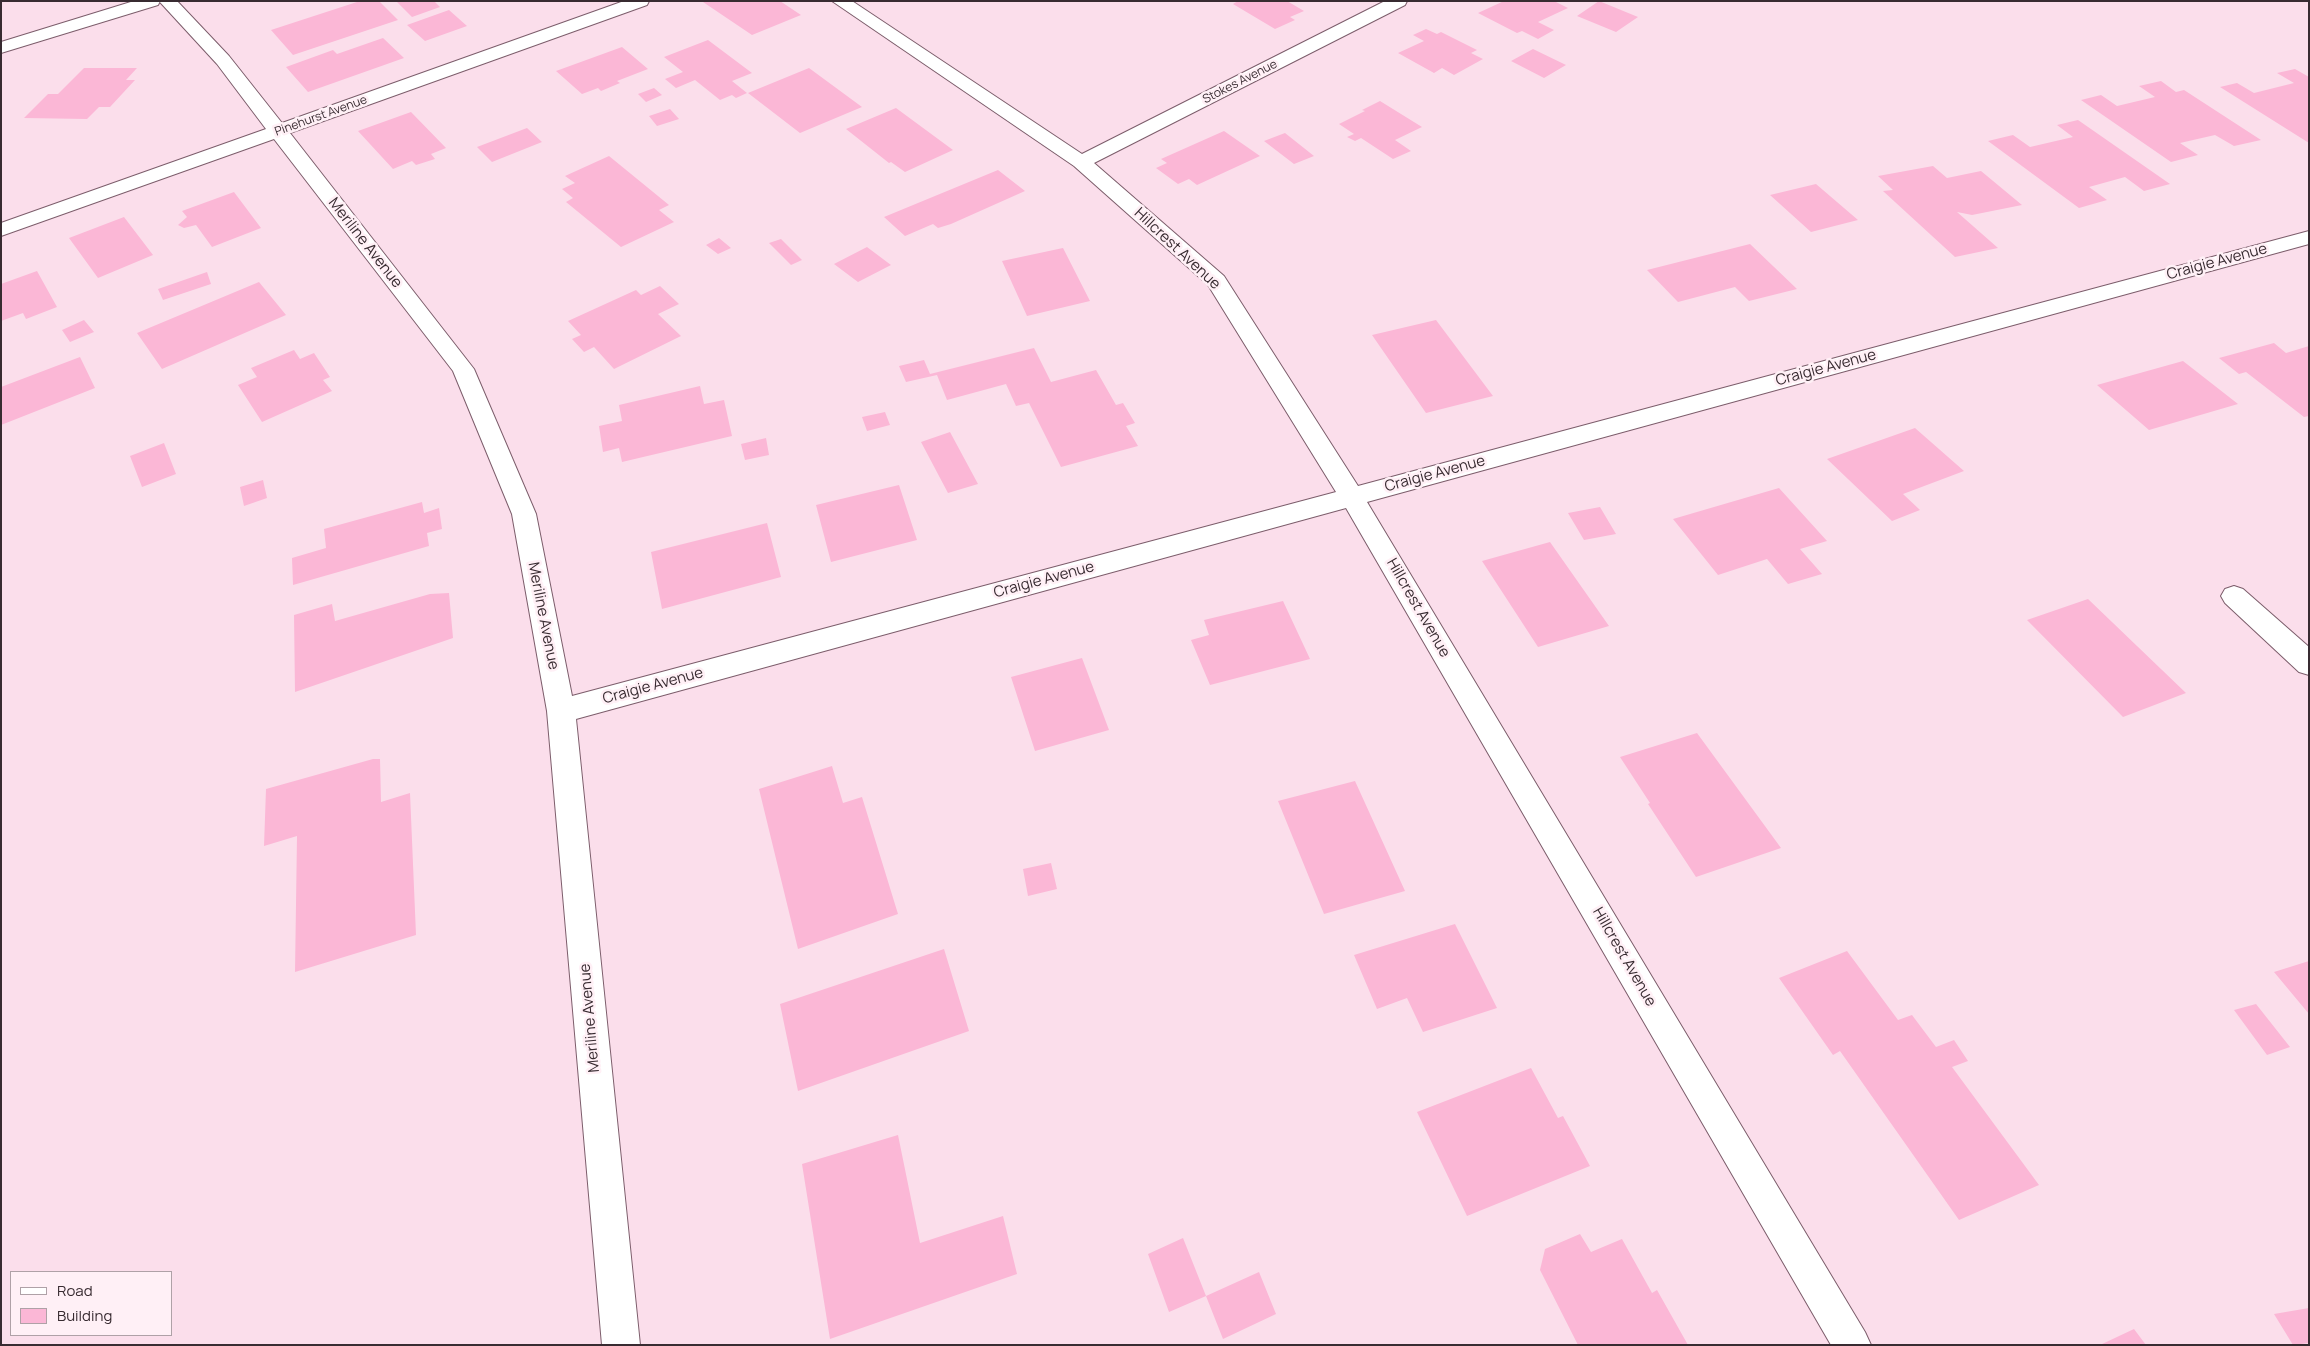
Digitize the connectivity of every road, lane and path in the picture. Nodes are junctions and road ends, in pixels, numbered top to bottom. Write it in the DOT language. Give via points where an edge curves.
graph roads {
  1 [pos="152,1"];
  2 [pos="167,1"];
  3 [pos="640,1"];
  4 [pos="840,1"];
  5 [pos="1399,1"];
  6 [pos="1,48"];
  7 [pos="278,131"];
  8 [pos="1081,162"];
  9 [pos="1,230"];
  10 [pos="2309,237"];
  11 [pos="1352,496"];
  12 [pos="2234,596"];
  13 [pos="2309,664"];
  14 [pos="561,711"];
  15 [pos="621,1345"];
  16 [pos="1852,1345"];
  1 -- 6 [label="street"];
  2 -- 7 [label="street, Meriline Avenue" via="222,60"];
  3 -- 7 [label="street, Pinehurst Avenue"];
  4 -- 8 [label="street, Hillcrest Avenue"];
  5 -- 8 [label="street, Stokes Avenue"];
  7 -- 9 [label="street, Pinehurst Avenue"];
  7 -- 14 [label="street, Meriline Avenue" via="463,369 524,514"];
  8 -- 11 [label="street, Hillcrest Avenue" via="1216,281"];
  10 -- 11 [label="street, Craigie Avenue"];
  11 -- 14 [label="street, Craigie Avenue"];
  11 -- 16 [label="street, Hillcrest Avenue"];
  12 -- 13 [label="street"];
  14 -- 15 [label="street, Meriline Avenue"];
}
